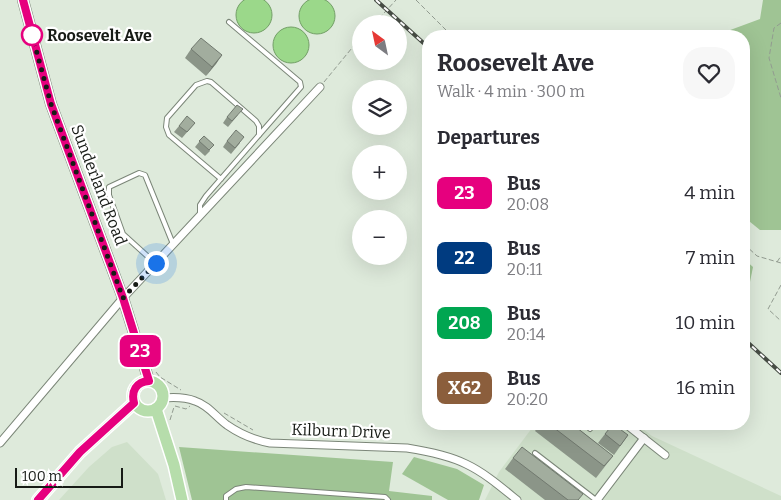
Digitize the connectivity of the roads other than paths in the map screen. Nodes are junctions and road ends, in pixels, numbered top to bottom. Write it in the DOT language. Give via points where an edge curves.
graph roads {
  1 [pos="23,0"];
  2 [pos="229,22"];
  3 [pos="320,87"];
  4 [pos="259,135"];
  5 [pos="221,180"];
  6 [pos="200,215"];
  7 [pos="174,244"];
  8 [pos="156,263"];
  9 [pos="123,298"];
  10 [pos="149,381"];
  11 [pos="163,398"];
  12 [pos="134,403"];
  13 [pos="156,409"];
  14 [pos="634,430"];
  15 [pos="644,438"];
  16 [pos="0,443"];
  17 [pos="535,453"];
  18 [pos="665,455"];
  19 [pos="38,500"];
  20 [pos="182,500"];
  21 [pos="226,500"];
  22 [pos="388,500"];
  23 [pos="517,500"];
  24 [pos="597,500"];
  1 -- 9 [label="main road, Sunderland Road" via="51,104"];
  2 -- 4 [label="lane" via="300,82 300,87"];
  3 -- 6 [label="street"];
  4 -- 5 [label="lane"];
  4 -- 5 [label="lane" via="256,121 207,81 196,85 167,118 169,136"];
  5 -- 6 [label="lane" via="206,196 200,206"];
  6 -- 7 [label="street"];
  7 -- 8 [label="street"];
  7 -- 8 [label="lane" via="145,175 139,173 109,187 123,234"];
  8 -- 9 [label="street"];
  9 -- 10 [label="main road, Sunderland Road"];
  9 -- 16 [label="street"];
  10 -- 11 [label="main road" via="160,387"];
  10 -- 12 [label="main road" via="136,386 132,397"];
  11 -- 13 [label="main road"];
  11 -- 23 [label="street, Kilburn Drive" via="194,400 227,425 255,440 406,448 453,459 476,470"];
  12 -- 13 [label="main road" via="143,411"];
  12 -- 19 [label="main road" via="80,452"];
  13 -- 20 [label="main road"];
  14 -- 15 [label="street"];
  15 -- 18 [label="street"];
  15 -- 24 [label="street"];
  17 -- 24 [label="lane"];
  21 -- 22 [label="lane" via="226,496 236,489 246,487 384,497"];
}
